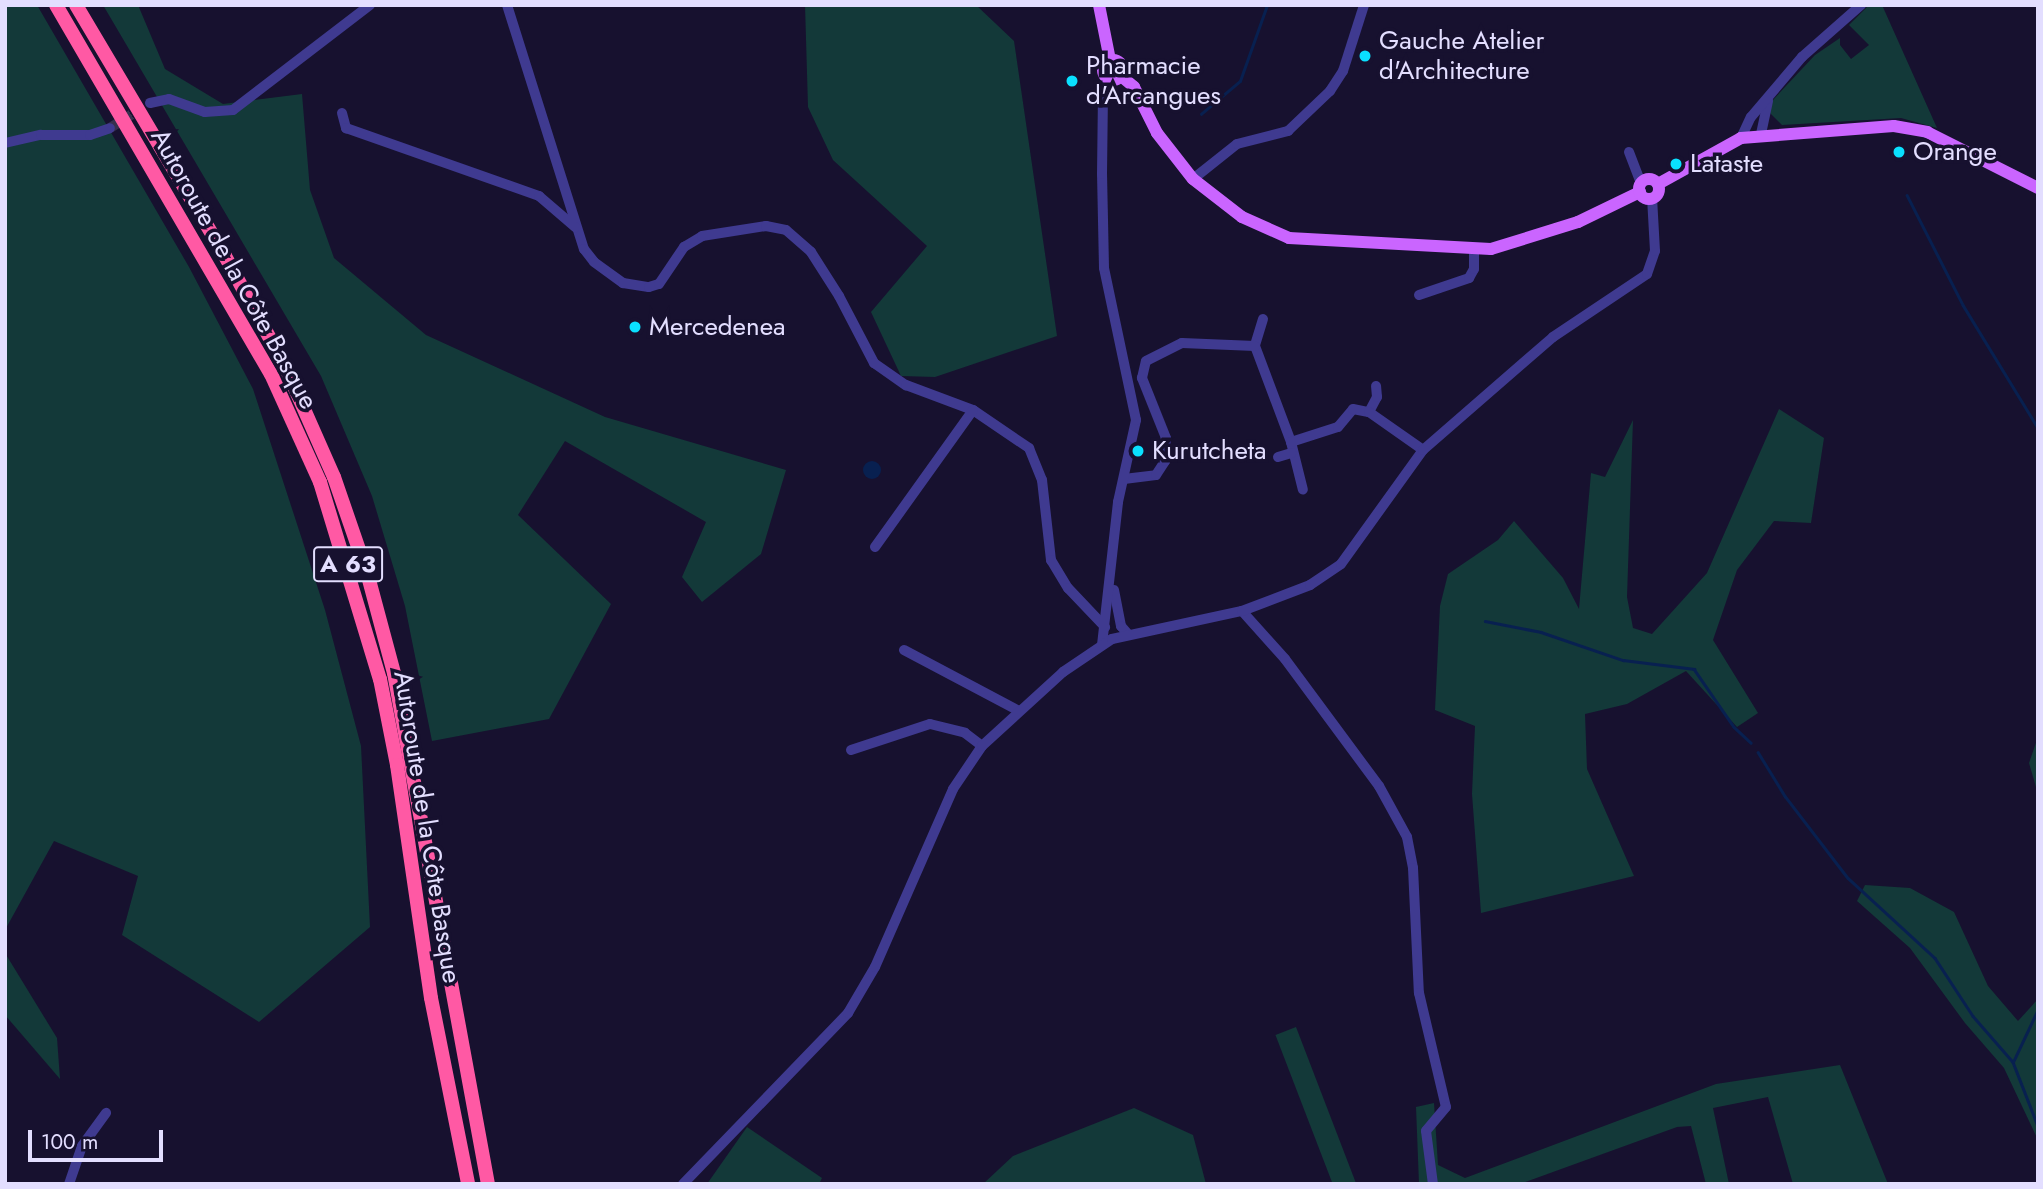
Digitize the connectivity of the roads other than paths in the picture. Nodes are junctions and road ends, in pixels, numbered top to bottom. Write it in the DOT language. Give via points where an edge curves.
graph roads {
  1 [pos="56,5"];
  2 [pos="76,5"];
  3 [pos="370,5"];
  4 [pos="507,5"];
  5 [pos="1099,5"];
  6 [pos="1364,5"];
  7 [pos="1861,5"];
  8 [pos="1110,60"];
  9 [pos="1122,76"];
  10 [pos="1108,79"];
  11 [pos="1771,94"];
  12 [pos="150,103"];
  13 [pos="342,114"];
  14 [pos="110,128"];
  15 [pos="1761,134"];
  16 [pos="1741,138"];
  17 [pos="5,142"];
  18 [pos="1629,152"];
  19 [pos="1193,179"];
  20 [pos="2038,188"];
  21 [pos="1644,192"];
  22 [pos="578,230"];
  23 [pos="1474,251"];
  24 [pos="1419,295"];
  25 [pos="1263,319"];
  26 [pos="1255,346"];
  27 [pos="1376,386"];
  28 [pos="973,410"];
  29 [pos="1369,412"];
  30 [pos="1291,447"];
  31 [pos="1423,450"];
  32 [pos="1278,457"];
  33 [pos="1124,479"];
  34 [pos="1303,490"];
  35 [pos="875,547"];
  36 [pos="1112,579"];
  37 [pos="1242,611"];
  38 [pos="1106,620"];
  39 [pos="1120,621"];
  40 [pos="1128,634"];
  41 [pos="1102,645"];
  42 [pos="904,650"];
  43 [pos="1020,711"];
  44 [pos="982,746"];
  45 [pos="851,750"];
  46 [pos="106,1113"];
  47 [pos="68,1184"];
  48 [pos="468,1184"];
  49 [pos="488,1184"];
  50 [pos="682,1184"];
  51 [pos="1433,1184"];
  1 -- 48 [label="highway, Autoroute de la Côte Basque / A 63" via="259,352 320,482 380,679 431,998"];
  2 -- 49 [label="highway, Autoroute de la Côte Basque / A 63" via="245,292 285,366 334,477 368,576 394,673"];
  3 -- 12 [label="street" via="233,110 205,112 169,99"];
  4 -- 22 [label="street"];
  5 -- 8 [label="main road"];
  6 -- 19 [label="street" via="1343,71 1330,90 1288,131 1237,144"];
  7 -- 11 [label="street" via="1804,56"];
  8 -- 9 [label="main road" via="1121,64"];
  8 -- 10 [label="main road" via="1103,71"];
  9 -- 10 [label="main road"];
  9 -- 19 [label="main road" via="1134,87 1157,133"];
  10 -- 33 [label="street" via="1103,96 1101,174 1104,268 1136,420"];
  11 -- 15 [label="street"];
  11 -- 16 [label="street" via="1751,117"];
  13 -- 22 [label="street" via="346,128 539,196 564,213"];
  14 -- 17 [label="street" via="90,135 41,135"];
  15 -- 16 [label="main road"];
  15 -- 20 [label="main road" via="1894,126 1927,132"];
  16 -- 21 [label="main road" via="1658,184 1658,194"];
  18 -- 21 [label="street"];
  19 -- 23 [label="main road" via="1242,217 1289,239"];
  21 -- 23 [label="main road" via="1578,222 1505,246"];
  21 -- 31 [label="street" via="1653,266 1553,337"];
  22 -- 28 [label="street" via="594,262 623,283 638,287 659,284 684,247 702,236 766,226 786,230 822,269 874,363 906,385"];
  23 -- 24 [label="street" via="1469,278"];
  25 -- 26 [label="street"];
  26 -- 30 [label="street"];
  26 -- 33 [label="street" via="1182,343 1146,361 1142,378 1166,438 1165,461 1156,475"];
  27 -- 29 [label="street" via="1377,397"];
  28 -- 35 [label="street"];
  28 -- 38 [label="street" via="1029,448 1042,481 1051,560 1084,607"];
  29 -- 30 [label="street" via="1353,408 1338,427"];
  29 -- 31 [label="street"];
  30 -- 32 [label="street"];
  30 -- 34 [label="street"];
  31 -- 37 [label="street" via="1342,564 1310,585"];
  33 -- 36 [label="street"];
  36 -- 38 [label="street"];
  36 -- 39 [label="street"];
  37 -- 40 [label="street"];
  37 -- 51 [label="street" via="1285,659 1379,786 1407,837 1413,868 1419,993 1446,1107 1426,1131"];
  38 -- 39 [label="street"];
  38 -- 41 [label="street"];
  39 -- 40 [label="street"];
  40 -- 41 [label="street"];
  41 -- 43 [label="street"];
  42 -- 43 [label="street"];
  43 -- 44 [label="street"];
  44 -- 45 [label="street" via="965,733 930,724"];
  44 -- 50 [label="street" via="953,789 875,967 848,1013"];
  46 -- 47 [label="street" via="82,1146"];
}
